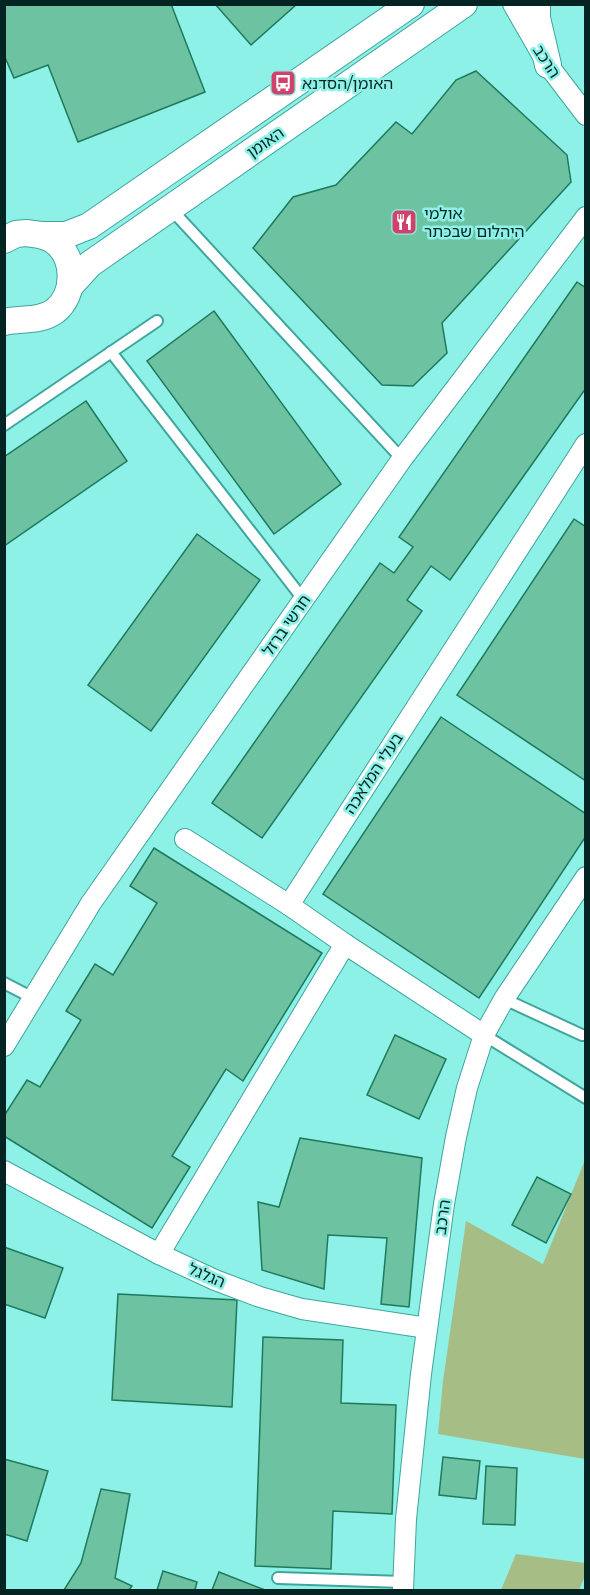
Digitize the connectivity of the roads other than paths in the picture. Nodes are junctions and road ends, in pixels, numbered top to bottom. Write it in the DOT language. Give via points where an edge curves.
graph roads {
  1 [pos="411,4"];
  2 [pos="464,4"];
  3 [pos="513,4"];
  4 [pos="537,4"];
  5 [pos="548,65"];
  6 [pos="585,115"];
  7 [pos="170,208"];
  8 [pos="585,217"];
  9 [pos="41,235"];
  10 [pos="4,240"];
  11 [pos="70,286"];
  12 [pos="4,312"];
  13 [pos="16,321"];
  14 [pos="157,321"];
  15 [pos="111,352"];
  16 [pos="4,425"];
  17 [pos="585,444"];
  18 [pos="402,459"];
  19 [pos="303,600"];
  20 [pos="185,839"];
  21 [pos="585,877"];
  22 [pos="288,904"];
  23 [pos="345,944"];
  24 [pos="4,982"];
  25 [pos="33,998"];
  26 [pos="504,999"];
  27 [pos="484,1035"];
  28 [pos="585,1035"];
  29 [pos="7,1036"];
  30 [pos="585,1098"];
  31 [pos="4,1171"];
  32 [pos="159,1254"];
  33 [pos="427,1328"];
  34 [pos="278,1578"];
  35 [pos="404,1586"];
  1 -- 9 [label="street, האומן" via="89,226 66,235"];
  2 -- 7 [label="street, האומן"];
  3 -- 5 [label="street, הרכב"];
  4 -- 5 [label="street"];
  5 -- 6 [label="street, הרכב"];
  7 -- 11 [label="street, האומן" via="90,264"];
  7 -- 18 [label="lane"];
  8 -- 18 [label="street, חרשי ברזל"];
  9 -- 10 [label="street, האומן" via="16,234"];
  9 -- 11 [label="street" via="65,253 71,271"];
  11 -- 13 [label="street, האומן" via="65,300 54,311 41,318"];
  12 -- 13 [label="street, האומן"];
  14 -- 15 [label="lane"];
  15 -- 16 [label="lane"];
  15 -- 19 [label="lane"];
  17 -- 22 [label="street, בעלי המלאכה"];
  18 -- 19 [label="street, חרשי ברזל"];
  19 -- 25 [label="street, חרשי ברזל" via="91,903"];
  20 -- 22 [label="street"];
  21 -- 26 [label="street, הרכב"];
  22 -- 23 [label="street"];
  23 -- 27 [label="street"];
  23 -- 32 [label="street"];
  24 -- 25 [label="lane"];
  25 -- 29 [label="street, חרשי ברזל"];
  26 -- 27 [label="street, הרכב"];
  26 -- 28 [label="lane"];
  27 -- 30 [label="lane"];
  27 -- 33 [label="street, הרכב" via="456,1137"];
  31 -- 32 [label="street, הגלגל"];
  32 -- 33 [label="street, הגלגל" via="260,1297 302,1309"];
  33 -- 35 [label="street, הרכב" via="406,1519"];
  34 -- 35 [label="lane"];
}
